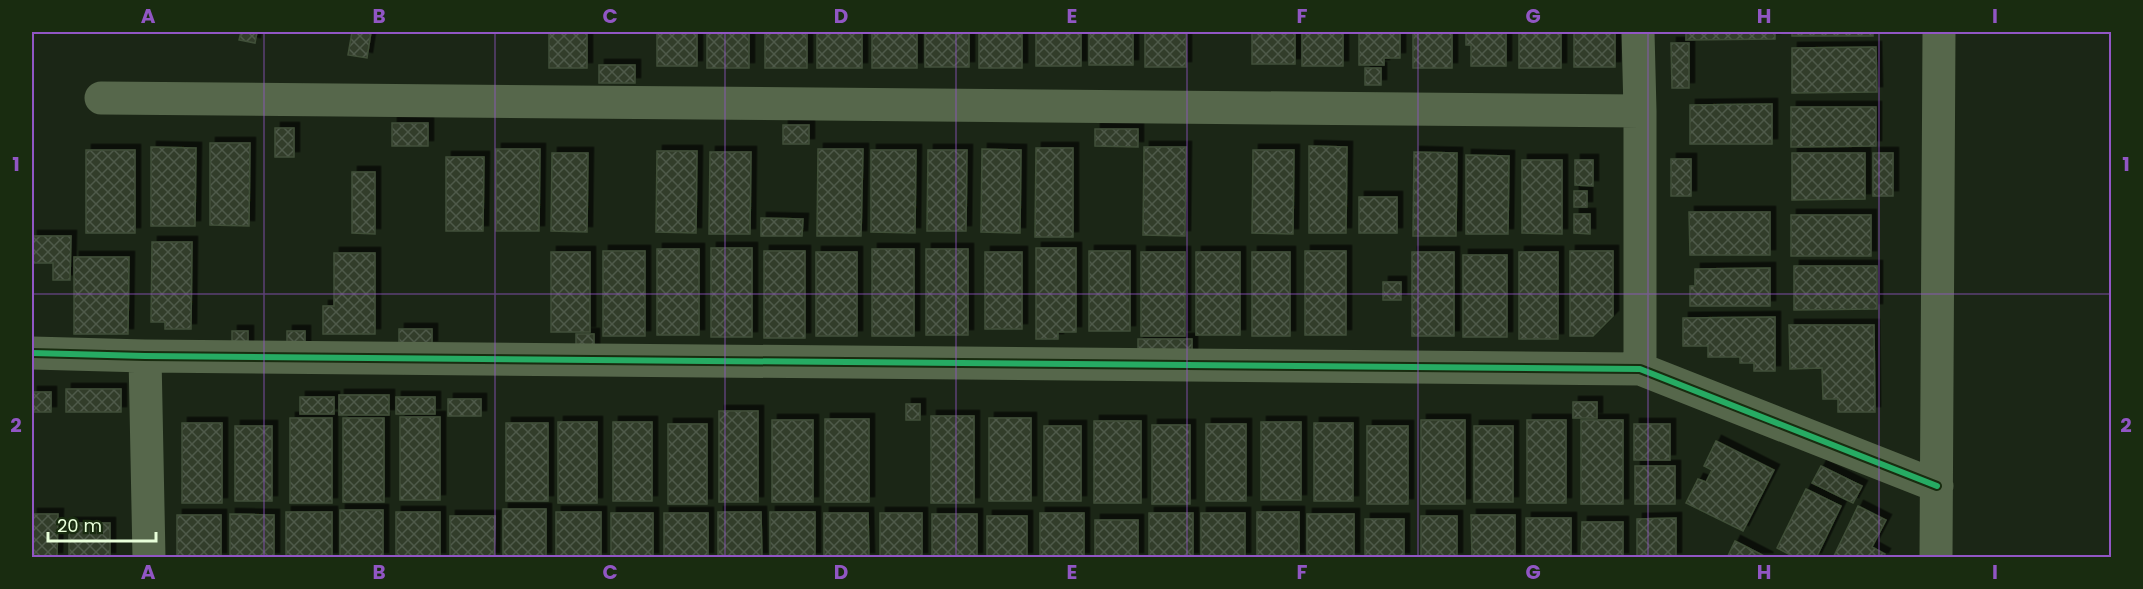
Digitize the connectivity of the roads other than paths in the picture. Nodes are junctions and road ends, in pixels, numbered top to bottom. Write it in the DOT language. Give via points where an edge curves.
graph roads {
  1 [pos="1638,32"];
  2 [pos="1939,32"];
  3 [pos="100,98"];
  4 [pos="1640,111"];
  5 [pos="32,353"];
  6 [pos="145,356"];
  7 [pos="1640,369"];
  8 [pos="1937,486"];
  9 [pos="149,558"];
  10 [pos="1936,558"];
  1 -- 4 [label="street"];
  2 -- 8 [label="street"];
  3 -- 4 [label="street"];
  4 -- 7 [label="street"];
  5 -- 6 [label="street"];
  6 -- 7 [label="street"];
  6 -- 9 [label="street"];
  7 -- 8 [label="street"];
  8 -- 10 [label="street"];
}
